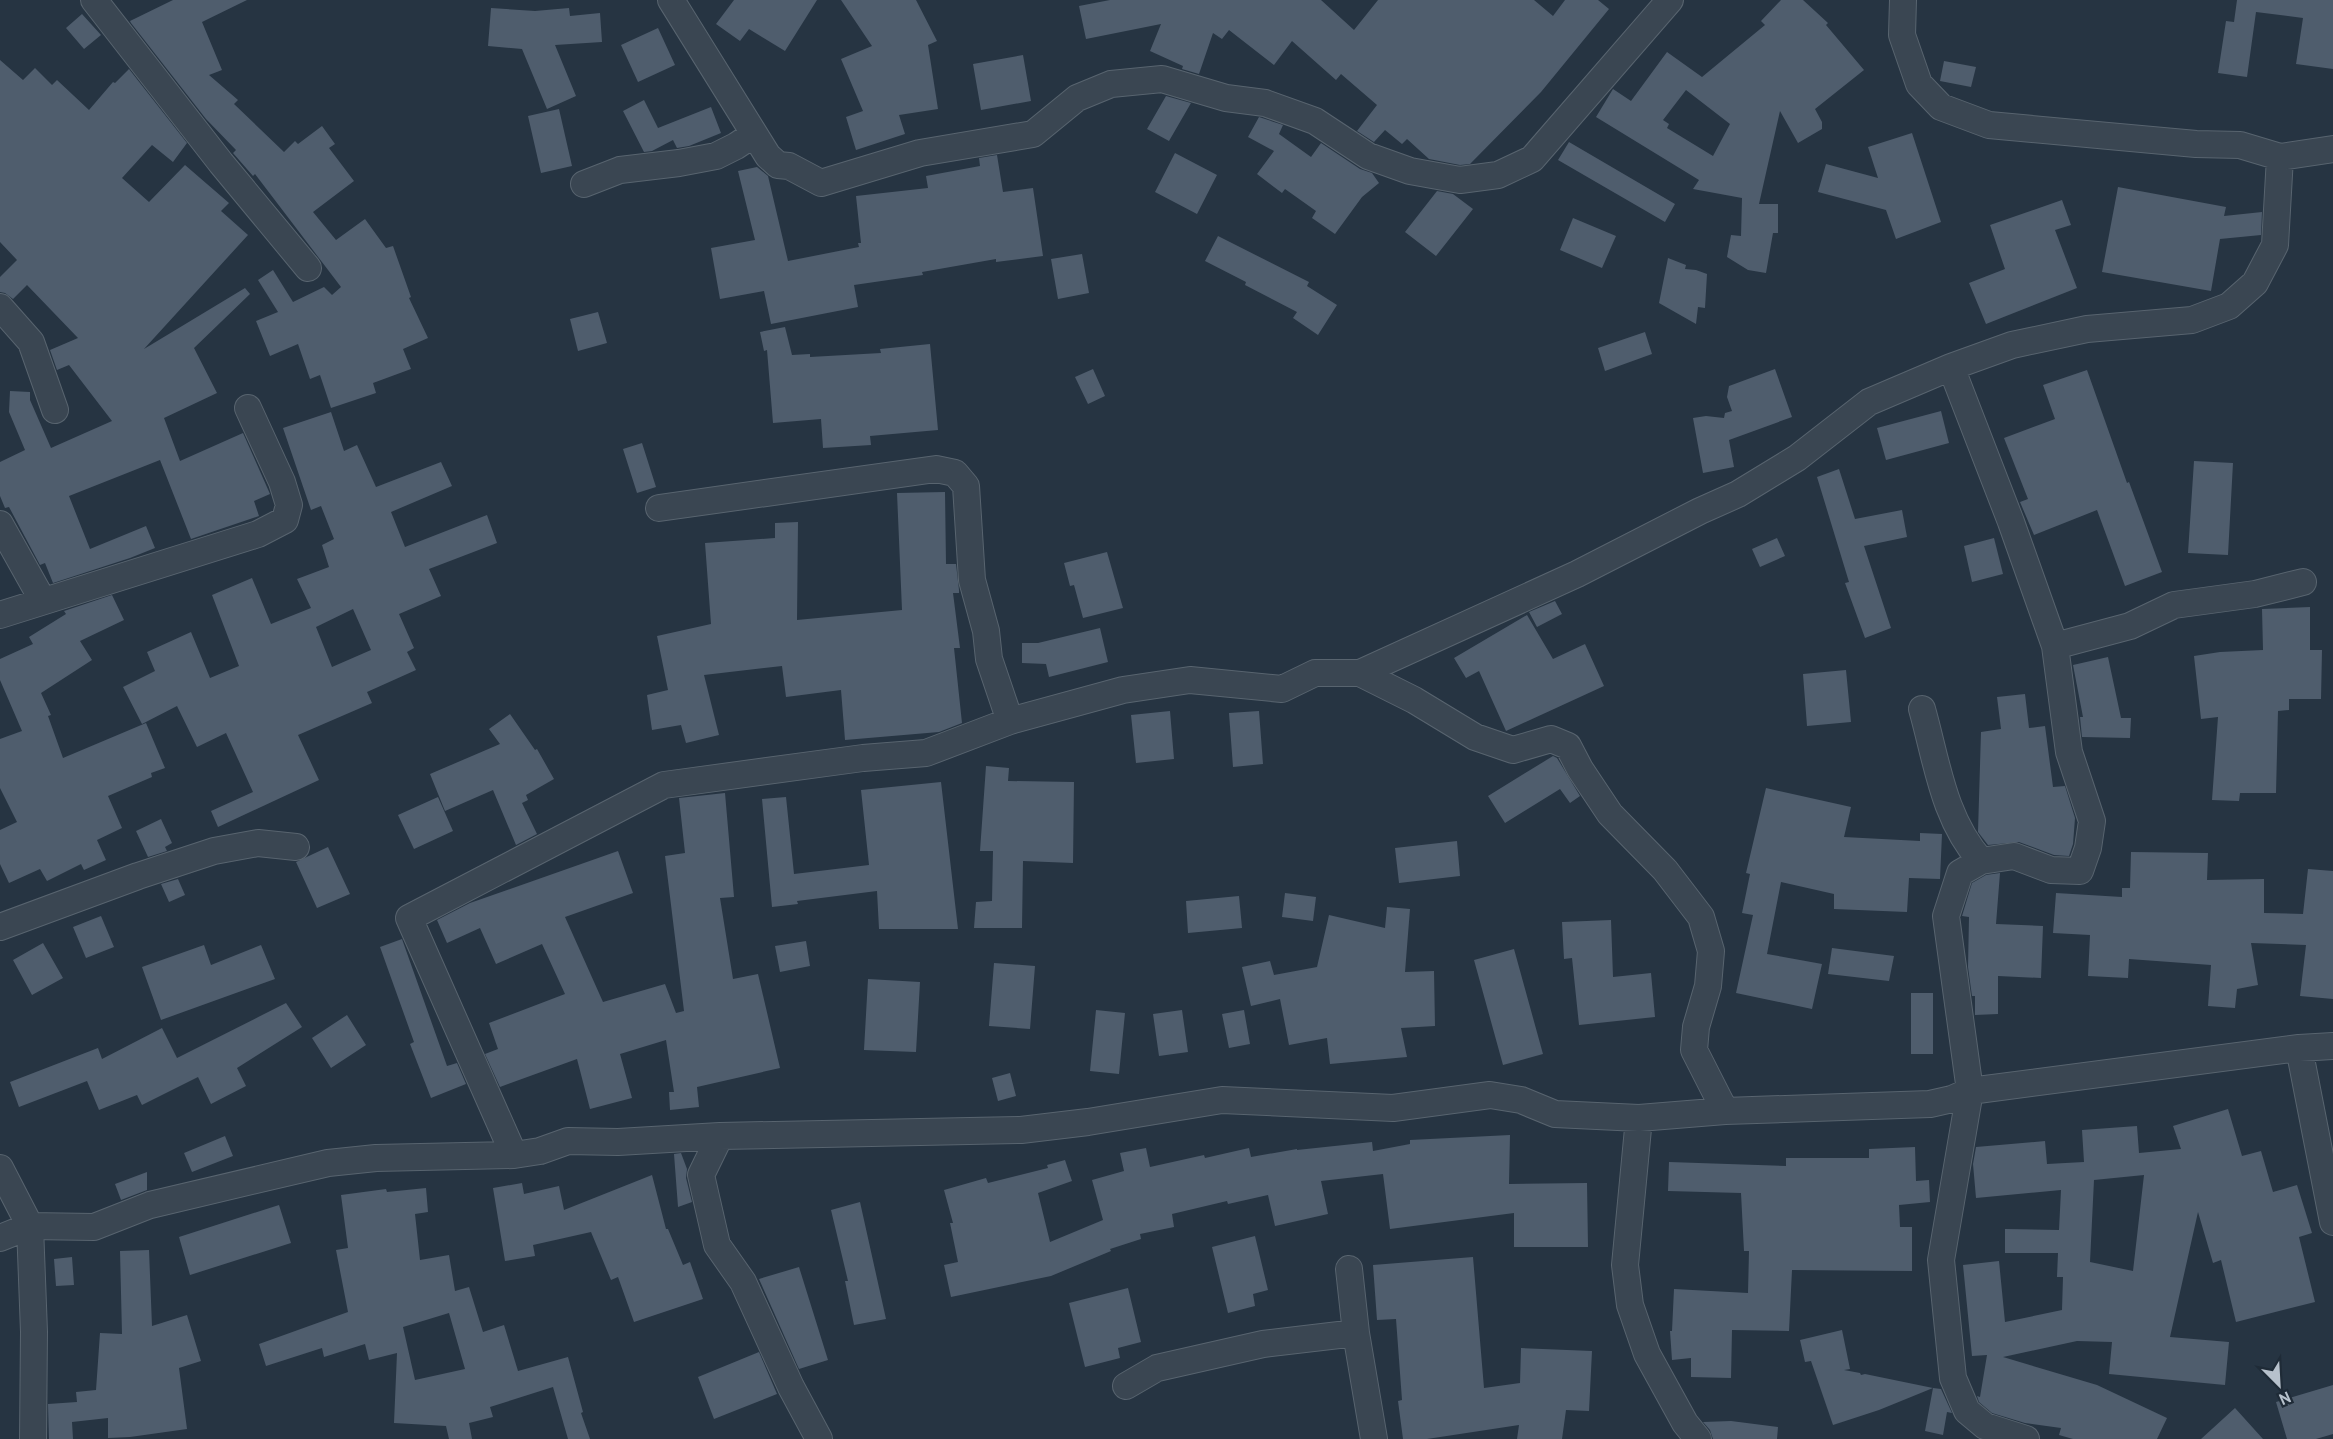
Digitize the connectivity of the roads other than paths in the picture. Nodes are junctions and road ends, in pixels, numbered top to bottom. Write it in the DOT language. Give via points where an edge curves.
graph roads {
  1 [pos="94,0"];
  2 [pos="671,0"];
  3 [pos="1903,0"];
  4 [pos="1659,4"];
  5 [pos="754,134"];
  6 [pos="2333,148"];
  7 [pos="2280,157"];
  8 [pos="584,184"];
  9 [pos="308,268"];
  10 [pos="0,307"];
  11 [pos="1951,367"];
  12 [pos="248,408"];
  13 [pos="55,410"];
  14 [pos="659,508"];
  15 [pos="0,524"];
  16 [pos="2303,582"];
  17 [pos="43,601"];
  18 [pos="0,615"];
  19 [pos="2055,646"];
  20 [pos="1360,672"];
  21 [pos="1922,709"];
  22 [pos="1010,721"];
  23 [pos="296,847"];
  24 [pos="1981,861"];
  25 [pos="0,927"];
  26 [pos="2333,1046"];
  27 [pos="2299,1048"];
  28 [pos="1970,1091"];
  29 [pos="1725,1111"];
  30 [pos="1639,1118"];
  31 [pos="720,1136"];
  32 [pos="514,1155"];
  33 [pos="0,1168"];
  34 [pos="2333,1222"];
  35 [pos="30,1226"];
  36 [pos="0,1238"];
  37 [pos="1349,1269"];
  38 [pos="1356,1333"];
  39 [pos="1126,1386"];
  40 [pos="33,1439"];
  41 [pos="819,1439"];
  42 [pos="1374,1439"];
  43 [pos="1698,1439"];
  44 [pos="2026,1439"];
  1 -- 9 [label="street"];
  2 -- 5 [label="street"];
  3 -- 7 [label="street" via="1902,35 1919,84 1941,107 1989,125 2240,145"];
  4 -- 5 [label="street" via="1532,159 1498,175 1460,180 1410,171 1368,156 1315,120 1265,103 1226,98 1161,79 1112,84 1077,98 1033,134 920,153 821,183 789,166 778,165"];
  5 -- 8 [label="street" via="716,156 620,170"];
  6 -- 7 [label="street"];
  7 -- 11 [label="street" via="2275,245 2255,283 2229,306 2192,320 2087,329 2012,345"];
  10 -- 13 [label="street" via="31,342"];
  11 -- 19 [label="street"];
  11 -- 20 [label="street" via="1869,402 1797,458 1738,494 1577,574"];
  12 -- 17 [label="street" via="282,482 289,505 285,520 258,534"];
  14 -- 22 [label="street" via="936,469 955,473 966,486 972,580 989,659"];
  15 -- 17 [label="street"];
  16 -- 19 [label="street" via="2255,594 2174,605 2130,626"];
  17 -- 18 [label="street"];
  19 -- 24 [label="street" via="2069,753 2092,821 2088,848 2080,871 2050,870 2014,856"];
  20 -- 22 [label="street" via="1315,673 1282,689 1190,680 1134,688"];
  20 -- 29 [label="street" via="1475,737 1513,750 1551,739 1568,746 1610,814 1665,870 1701,917 1711,951 1694,1050"];
  21 -- 24 [label="street" via="1944,799 1962,836"];
  22 -- 32 [label="street" via="926,753 664,785 409,918"];
  23 -- 25 [label="street" via="258,843 214,851"];
  24 -- 28 [label="street" via="1960,873 1946,916"];
  26 -- 27 [label="street"];
  27 -- 28 [label="street"];
  27 -- 34 [label="street"];
  28 -- 29 [label="street" via="1930,1104"];
  28 -- 44 [label="street" via="1941,1260 1953,1378 1967,1411 1985,1426"];
  29 -- 30 [label="street"];
  30 -- 31 [label="street" via="1555,1114 1521,1100 1490,1095 1393,1108 1222,1100 1021,1130"];
  30 -- 43 [label="street" via="1625,1265 1630,1305 1647,1354"];
  31 -- 32 [label="street" via="568,1141"];
  31 -- 41 [label="street" via="701,1175 717,1245 743,1282"];
  32 -- 35 [label="street" via="328,1162 150,1205 94,1227"];
  33 -- 35 [label="street"];
  35 -- 36 [label="street"];
  35 -- 40 [label="street"];
  37 -- 38 [label="street"];
  38 -- 39 [label="street" via="1263,1344 1157,1368"];
  38 -- 42 [label="street"];
}
